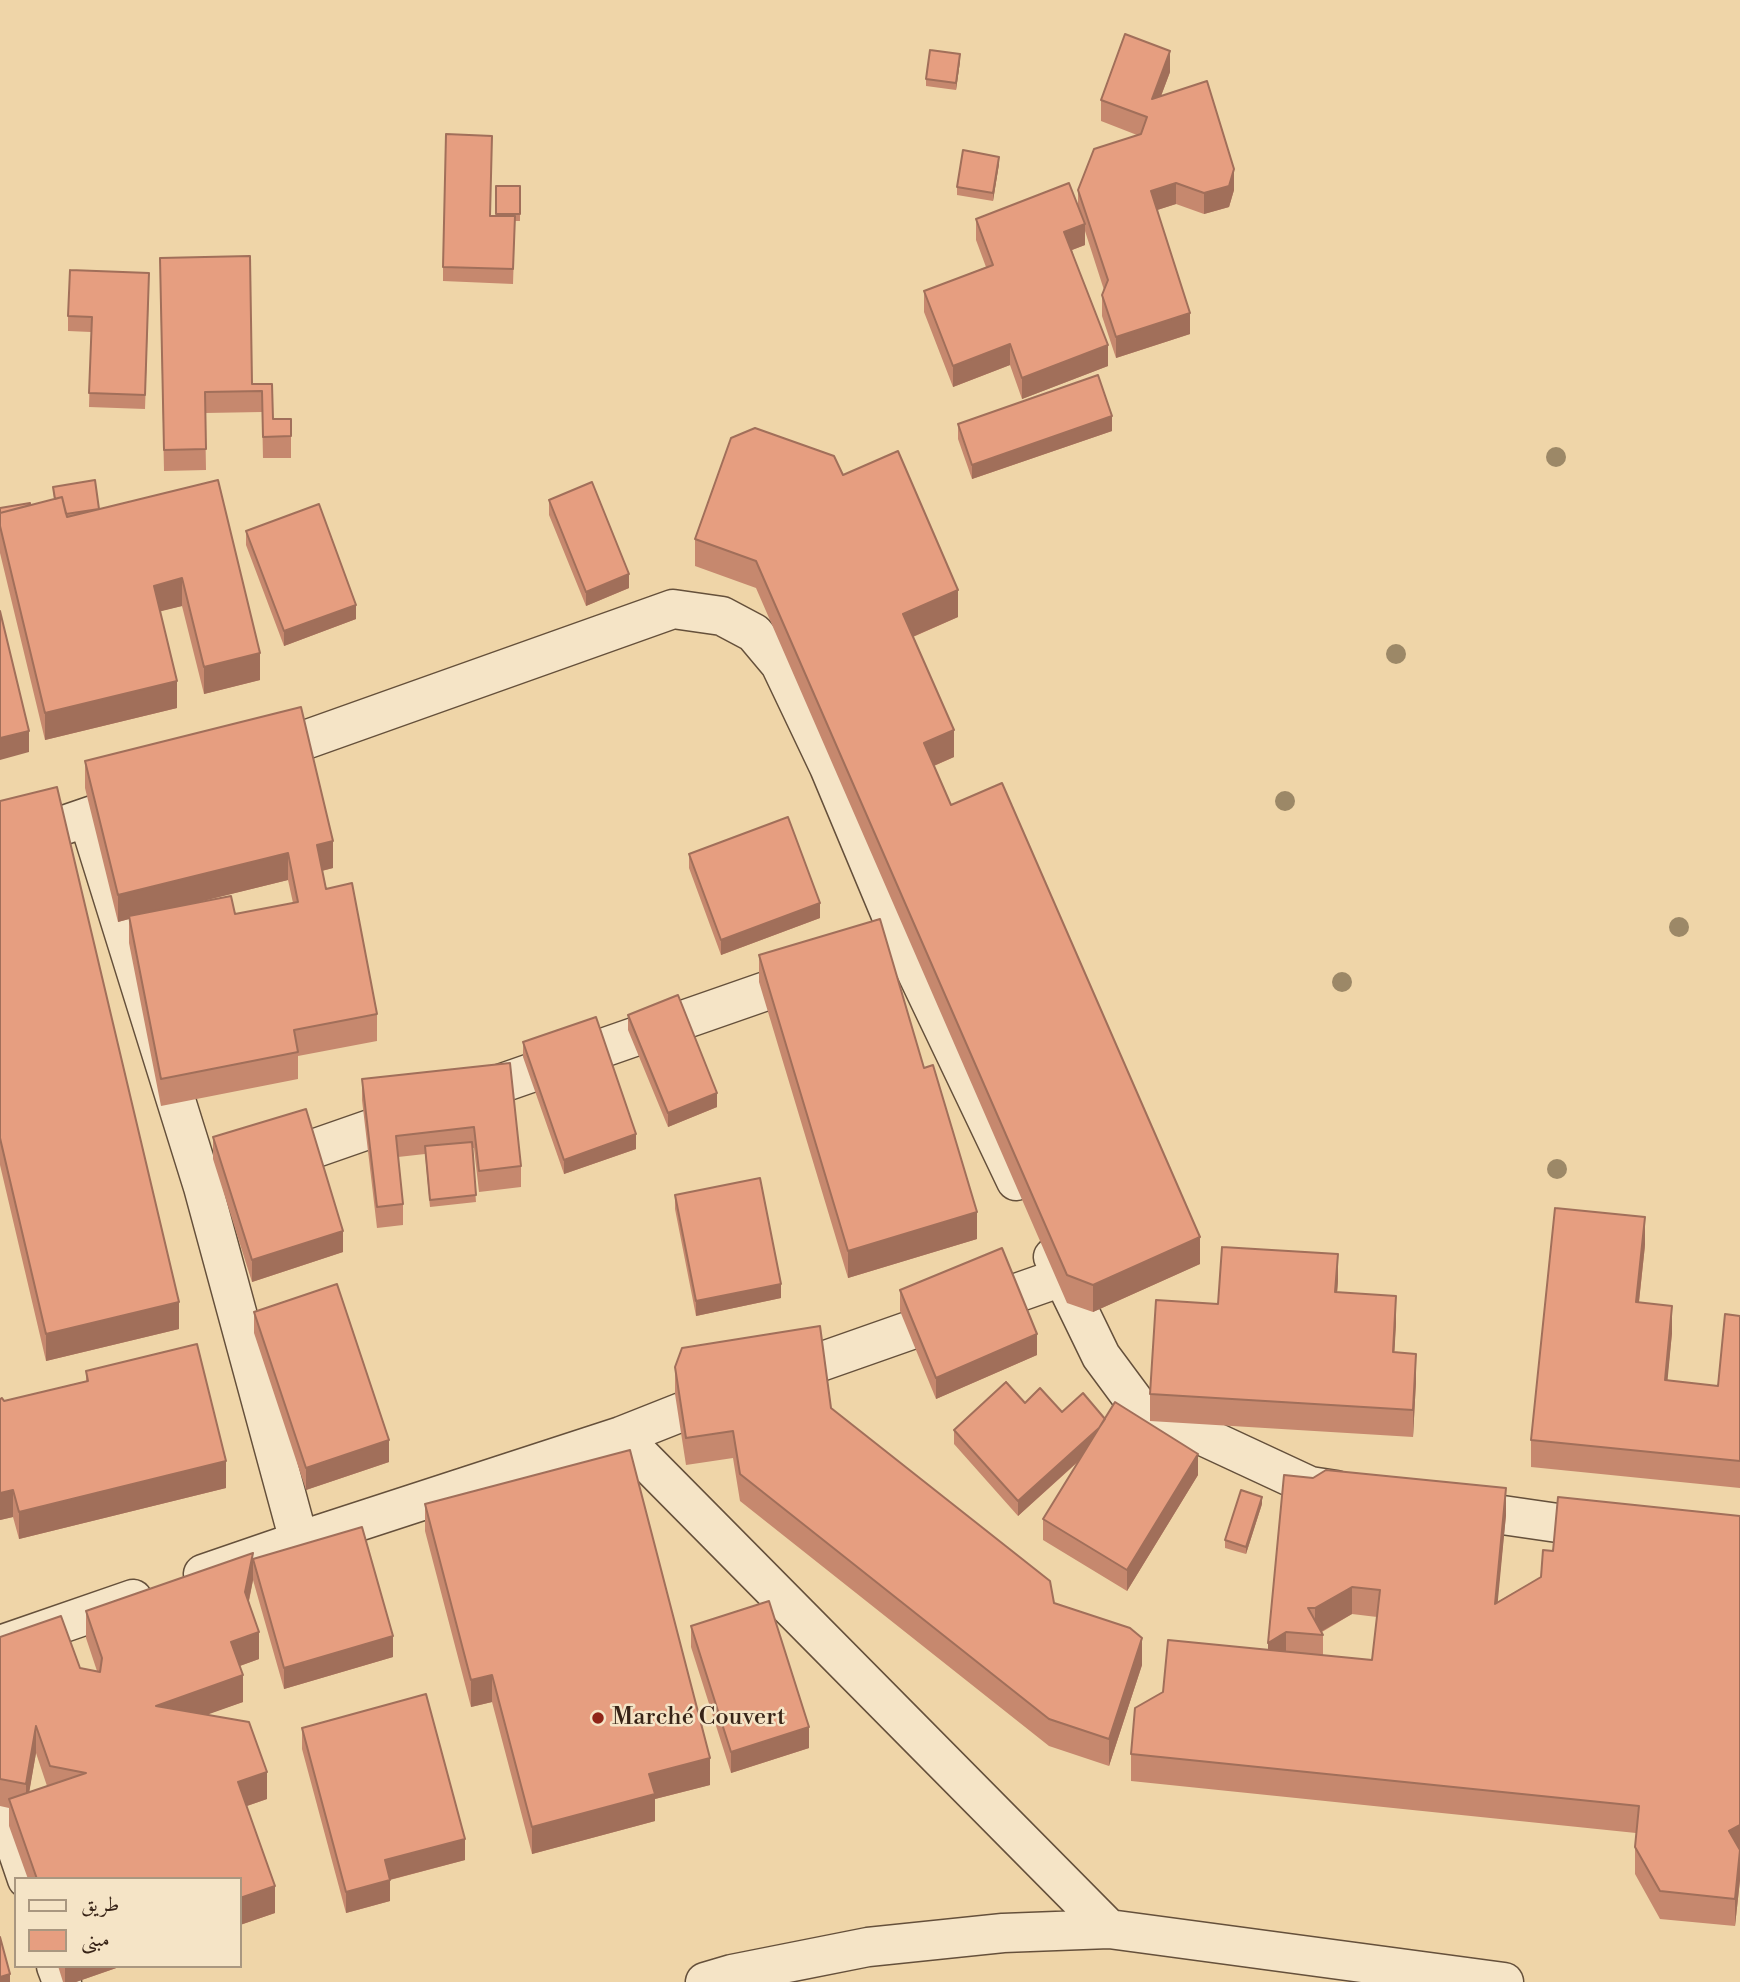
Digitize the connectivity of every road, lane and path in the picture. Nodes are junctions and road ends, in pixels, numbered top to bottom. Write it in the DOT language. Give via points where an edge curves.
graph roads {
  1 [pos="231,767"];
  2 [pos="166,790"];
  3 [pos="88,818"];
  4 [pos="0,847"];
  5 [pos="877,953"];
  6 [pos="203,1187"];
  7 [pos="1062,1277"];
  8 [pos="621,1436"];
  9 [pos="1364,1494"];
  10 [pos="1417,1502"];
  11 [pos="1645,1535"];
  12 [pos="299,1541"];
  13 [pos="0,1646"];
  14 [pos="0,1800"];
  15 [pos="26,1877"];
  16 [pos="1109,1929"];
  17 [pos="705,1982"];
  18 [pos="1504,1982"];
  1 -- 5 [label="street" via="673,609 722,616 754,633 780,664 829,767"];
  2 -- 3 [label="street"];
  3 -- 4 [label="street"];
  3 -- 6 [label="street"];
  5 -- 6 [label="street"];
  5 -- 7 [label="street" via="1036,1222"];
  6 -- 12 [label="street"];
  7 -- 8 [label="street"];
  7 -- 9 [label="street" via="1101,1356 1138,1406 1310,1486"];
  8 -- 12 [label="street"];
  8 -- 16 [label="street"];
  10 -- 11 [label="street"];
  12 -- 13 [label="street"];
  14 -- 15 [label="street"];
  16 -- 17 [label="street" via="1003,1933 868,1947"];
  16 -- 18 [label="street"];
}
